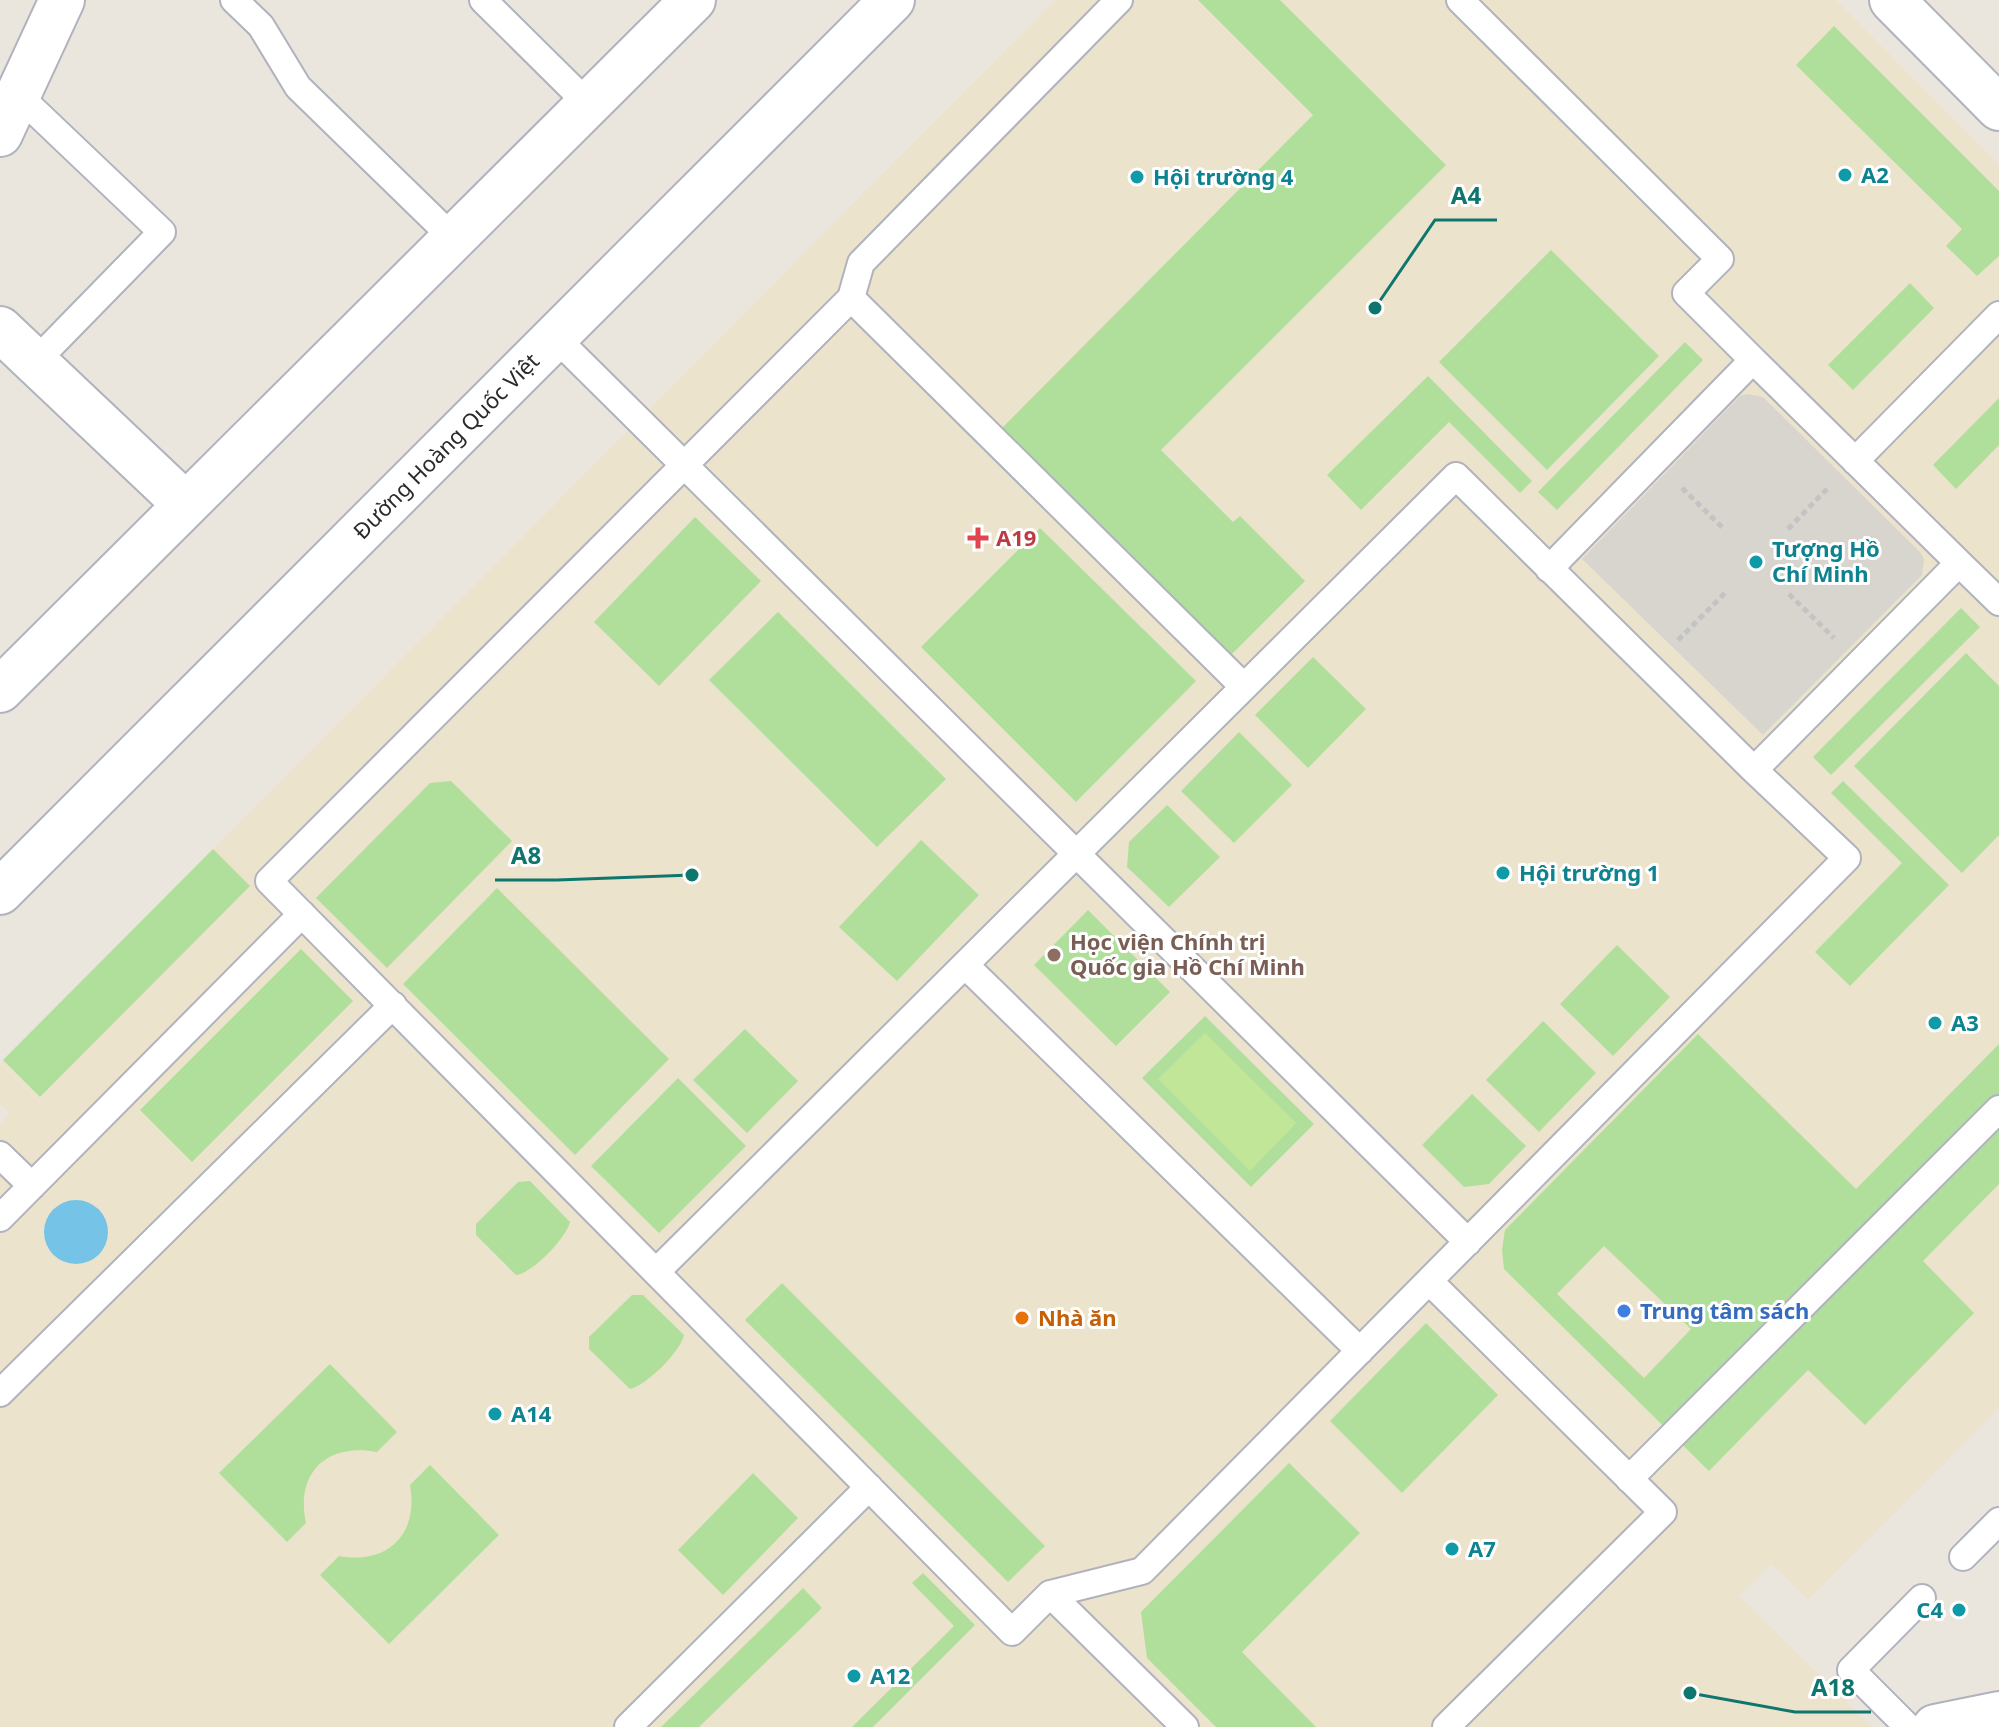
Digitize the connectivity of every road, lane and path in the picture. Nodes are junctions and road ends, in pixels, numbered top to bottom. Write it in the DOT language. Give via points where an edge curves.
graph roads {
  1 [pos="62,0"];
  2 [pos="234,0"];
  3 [pos="483,0"];
  4 [pos="693,0"];
  5 [pos="892,0"];
  6 [pos="1119,0"];
  7 [pos="1460,0"];
  8 [pos="1892,0"];
  9 [pos="589,105"];
  10 [pos="1999,108"];
  11 [pos="9,114"];
  12 [pos="453,238"];
  13 [pos="851,298"];
  14 [pos="1999,315"];
  15 [pos="0,329"];
  16 [pos="555,337"];
  17 [pos="1753,360"];
  18 [pos="35,362"];
  19 [pos="1655,461"];
  20 [pos="1855,461"];
  21 [pos="685,464"];
  22 [pos="185,504"];
  23 [pos="1724,529"];
  24 [pos="1788,529"];
  25 [pos="1959,563"];
  26 [pos="1549,569"];
  27 [pos="1725,593"];
  28 [pos="1789,594"];
  29 [pos="1999,602"];
  30 [pos="1860,663"];
  31 [pos="1651,669"];
  32 [pos="1244,687"];
  33 [pos="0,690"];
  34 [pos="1754,770"];
  35 [pos="1077,853"];
  36 [pos="0,892"];
  37 [pos="302,914"];
  38 [pos="965,965"];
  39 [pos="393,1005"];
  40 [pos="1999,1109"];
  41 [pos="0,1155"];
  42 [pos="32,1186"];
  43 [pos="0,1218"];
  44 [pos="1468,1242"];
  45 [pos="656,1272"];
  46 [pos="1429,1281"];
  47 [pos="1360,1351"];
  48 [pos="0,1393"];
  49 [pos="1629,1479"];
  50 [pos="869,1487"];
  51 [pos="1999,1521"];
  52 [pos="1963,1557"];
  53 [pos="1050,1594"];
  54 [pos="1922,1598"];
  55 [pos="1999,1714"];
  56 [pos="628,1727"];
  57 [pos="1185,1727"];
  58 [pos="1446,1727"];
  59 [pos="1908,1727"];
  60 [pos="1935,1727"];
  1 -- 11 [label="main road"];
  2 -- 12 [label="lane" via="261,26 298,87"];
  3 -- 9 [label="lane"];
  4 -- 9 [label="main road"];
  5 -- 16 [label="main road, Đường Hoàng Quốc Việt"];
  6 -- 13 [label="lane" via="861,263"];
  7 -- 17 [label="lane" via="1720,259 1686,293"];
  8 -- 10 [label="main road"];
  9 -- 12 [label="main road"];
  11 -- 18 [label="lane" via="162,232"];
  12 -- 22 [label="main road"];
  13 -- 21 [label="lane"];
  13 -- 32 [label="lane"];
  14 -- 20 [label="lane"];
  15 -- 18 [label="main road"];
  16 -- 21 [label="lane"];
  16 -- 36 [label="main road, Đường Hoàng Quốc Việt"];
  17 -- 19 [label="lane"];
  17 -- 20 [label="lane"];
  18 -- 22 [label="main road"];
  19 -- 23 [label="path"];
  19 -- 26 [label="lane"];
  20 -- 24 [label="path"];
  20 -- 25 [label="lane"];
  21 -- 35 [label="lane"];
  21 -- 37 [label="lane" via="269,881"];
  22 -- 33 [label="main road"];
  25 -- 29 [label="lane"];
  25 -- 30 [label="lane"];
  26 -- 31 [label="lane"];
  26 -- 32 [label="lane" via="1456,476"];
  27 -- 31 [label="path"];
  28 -- 30 [label="path"];
  30 -- 34 [label="lane"];
  31 -- 34 [label="lane"];
  32 -- 35 [label="lane"];
  34 -- 44 [label="lane" via="1847,858"];
  35 -- 38 [label="lane"];
  35 -- 44 [label="lane"];
  37 -- 39 [label="lane"];
  37 -- 42 [label="lane"];
  38 -- 45 [label="lane"];
  38 -- 47 [label="lane"];
  39 -- 45 [label="lane"];
  39 -- 48 [label="lane"];
  40 -- 49 [label="lane"];
  41 -- 42 [label="lane"];
  42 -- 43 [label="lane"];
  44 -- 46 [label="lane"];
  45 -- 50 [label="lane"];
  46 -- 47 [label="lane"];
  46 -- 49 [label="lane"];
  47 -- 53 [label="lane" via="1142,1571"];
  49 -- 58 [label="lane" via="1663,1512"];
  50 -- 53 [label="lane" via="1012,1632"];
  50 -- 56 [label="lane"];
  51 -- 52 [label="lane"];
  53 -- 57 [label="lane"];
  54 -- 59 [label="lane" via="1851,1670"];
  55 -- 60 [label="main road"];
}
